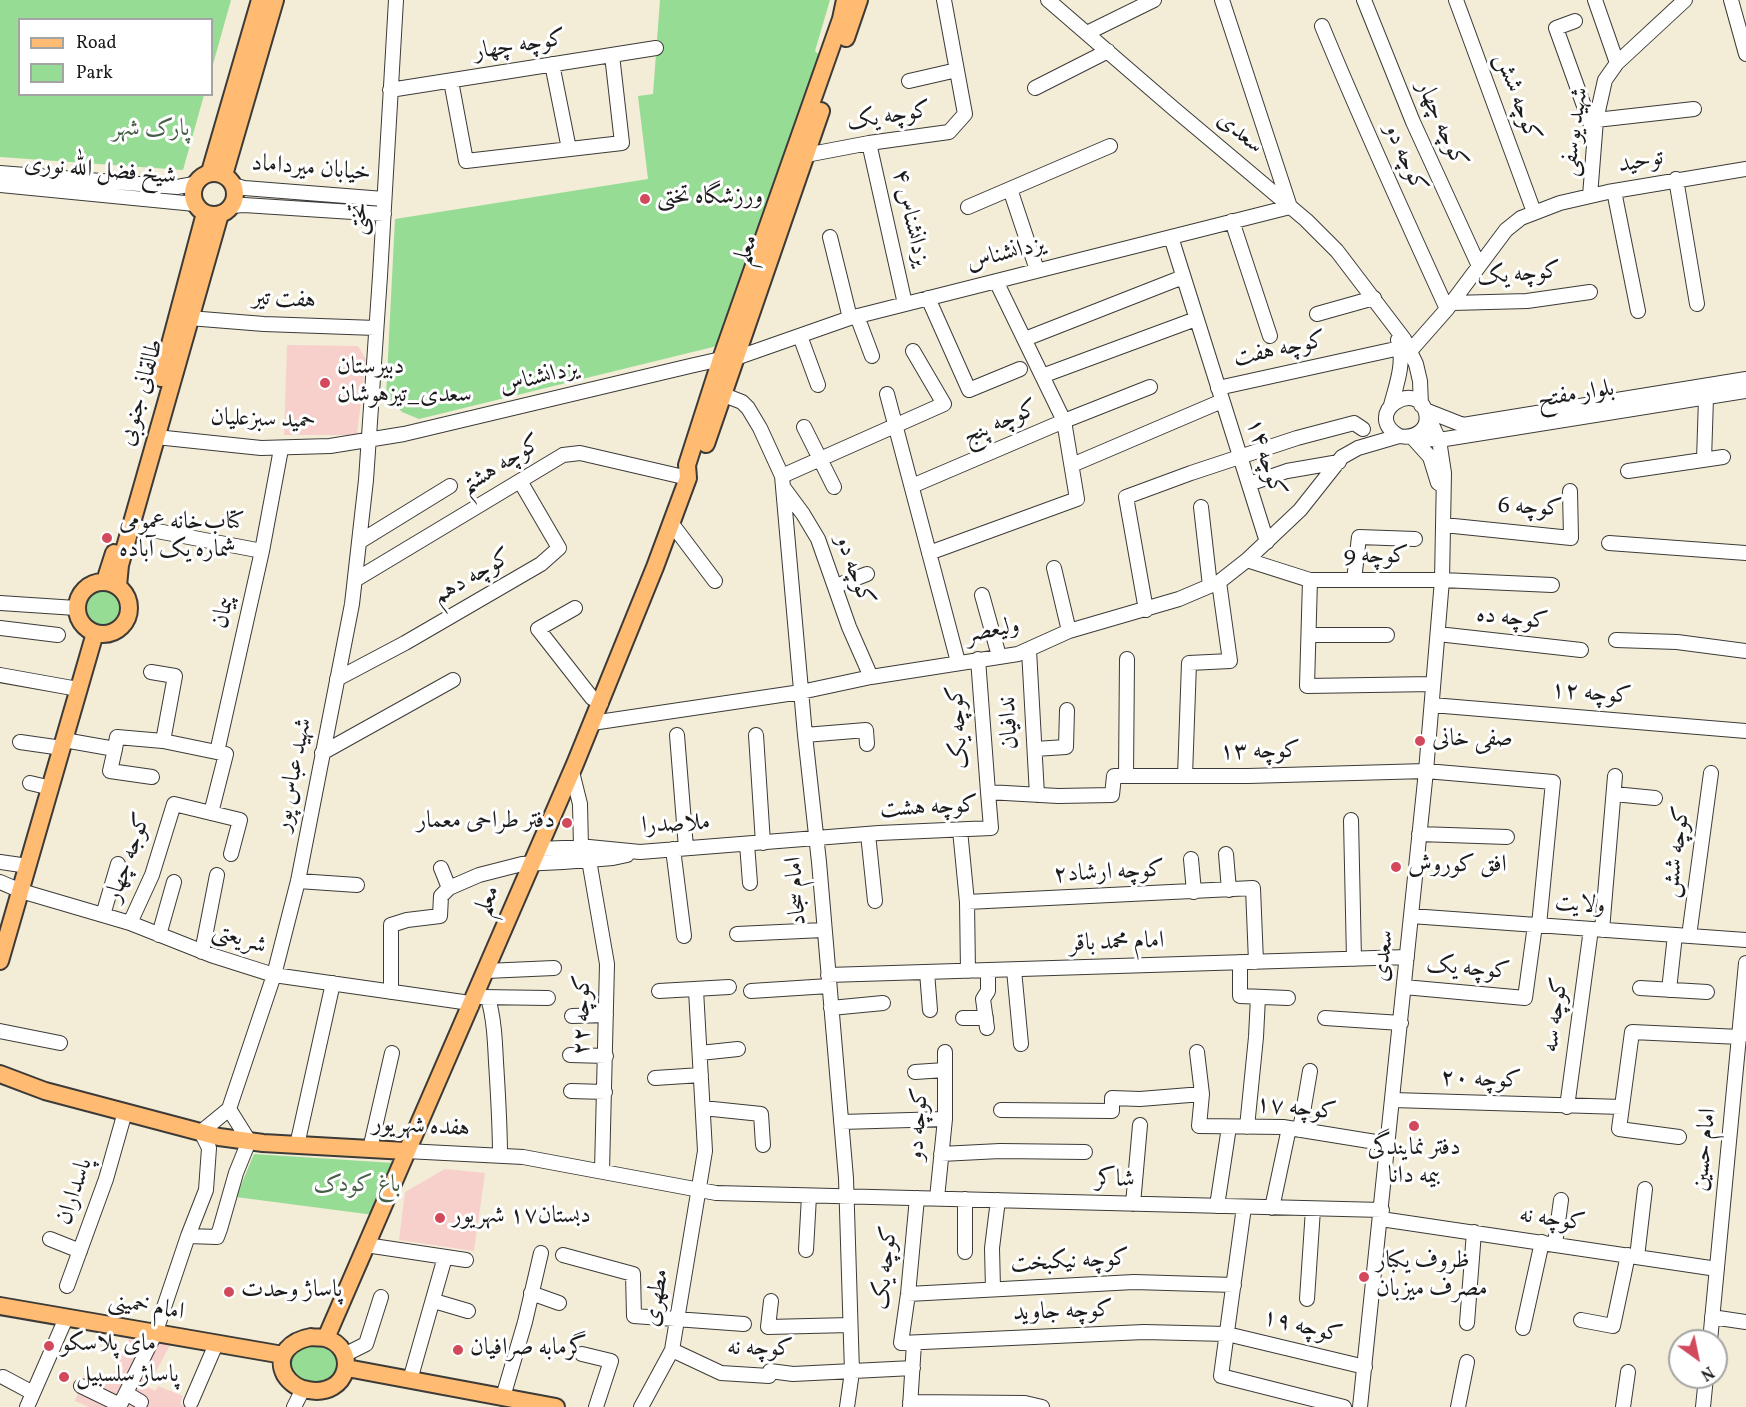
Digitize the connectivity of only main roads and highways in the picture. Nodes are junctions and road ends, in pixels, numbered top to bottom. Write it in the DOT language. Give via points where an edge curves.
graph roads {
  1 [pos="260,0"];
  2 [pos="275,0"];
  3 [pos="845,0"];
  4 [pos="859,0"];
  5 [pos="258,31"];
  6 [pos="222,177"];
  7 [pos="213,210"];
  8 [pos="728,359"];
  9 [pos="688,478"];
  10 [pos="111,584"];
  11 [pos="95,633"];
  12 [pos="6,921"];
  13 [pos="0,961"];
  14 [pos="0,1074"];
  15 [pos="406,1151"];
  16 [pos="0,1306"];
  17 [pos="326,1338"];
  18 [pos="283,1355"];
  19 [pos="345,1361"];
  20 [pos="500,1400"];
  21 [pos="555,1407"];
  1 -- 5 [label="main road"];
  2 -- 5 [label="main road"];
  3 -- 8 [label="main road, معلم"];
  4 -- 8 [label="main road, معلم" via="806,155"];
  5 -- 6 [label="main road" via="231,123"];
  6 -- 7 [label="main road" via="235,192"];
  6 -- 7 [label="main road" via="198,179 192,191"];
  7 -- 10 [label="main road, طالقانی جنوبی"];
  7 -- 10 [label="main road, طالقانی جنوبی" via="189,318 120,565"];
  8 -- 9 [label="main road, معلم" via="687,465"];
  8 -- 9 [label="main road, معلم" via="724,395 697,469"];
  9 -- 15 [label="main road, معلم" via="572,772 486,971 478,1000"];
  10 -- 11 [label="main road" via="128,599 128,616 119,629"];
  10 -- 11 [label="main road" via="88,586 76,608 81,624"];
  11 -- 12 [label="main road" via="21,891"];
  12 -- 13 [label="main road"];
  14 -- 15 [label="main road, هفده شهریور" via="45,1091 201,1132 249,1141"];
  15 -- 17 [label="main road, معلم"];
  16 -- 18 [label="main road, امام خمینی"];
  17 -- 18 [label="main road" via="301,1339"];
  17 -- 19 [label="main road" via="341,1350"];
  18 -- 19 [label="main road" via="282,1370 287,1379 303,1389 317,1391 328,1390 344,1377"];
  19 -- 20 [label="main road"];
  20 -- 21 [label="main road"];
}
